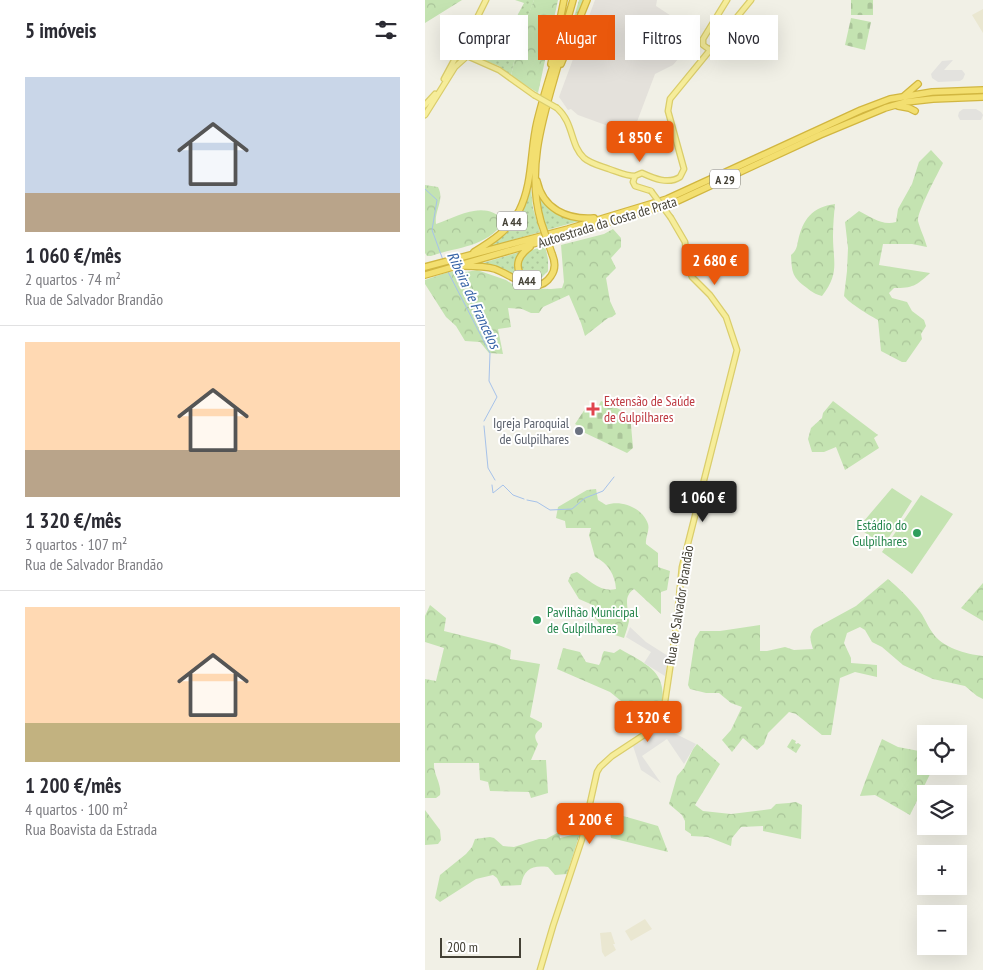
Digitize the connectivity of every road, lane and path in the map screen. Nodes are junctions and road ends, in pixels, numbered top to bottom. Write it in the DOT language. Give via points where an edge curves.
graph roads {
  1 [pos="486,0"];
  2 [pos="564,0"];
  3 [pos="573,0"];
  4 [pos="577,0"];
  5 [pos="587,0"];
  6 [pos="727,0"];
  7 [pos="751,0"];
  8 [pos="478,15"];
  9 [pos="718,15"];
  10 [pos="739,15"];
  11 [pos="710,28"];
  12 [pos="710,50"];
  13 [pos="454,60"];
  14 [pos="461,60"];
  15 [pos="474,60"];
  16 [pos="553,84"];
  17 [pos="918,84"];
  18 [pos="983,90"];
  19 [pos="545,95"];
  20 [pos="903,96"];
  21 [pos="983,97"];
  22 [pos="894,105"];
  23 [pos="426,106"];
  24 [pos="915,111"];
  25 [pos="425,115"];
  26 [pos="533,171"];
  27 [pos="625,175"];
  28 [pos="635,176"];
  29 [pos="649,181"];
  30 [pos="633,182"];
  31 [pos="645,188"];
  32 [pos="651,190"];
  33 [pos="606,217"];
  34 [pos="533,245"];
  35 [pos="551,254"];
  36 [pos="468,255"];
  37 [pos="457,266"];
  38 [pos="428,267"];
  39 [pos="425,275"];
  40 [pos="540,970"];
  1 -- 8 [label="main road"];
  2 -- 19 [label="highway"];
  3 -- 19 [label="highway, A 44"];
  4 -- 16 [label="highway, A 44"];
  5 -- 16 [label="highway"];
  6 -- 9 [label="main road"];
  7 -- 10 [label="main road"];
  11 -- 12 [label="main road" via="703,39 703,45"];
  12 -- 29 [label="main road" via="668,104 683,164 682,174 673,180"];
  13 -- 23 [label="main road"];
  14 -- 23 [label="main road"];
  15 -- 27 [label="main road, bridge" via="499,70 557,108 567,119 585,159"];
  16 -- 26 [label="highway, A 44"];
  17 -- 20 [label="highway"];
  18 -- 20 [label="highway, Autoestrada da Costa de Prata / A 29"];
  19 -- 26 [label="highway, A 44" via="535,129"];
  20 -- 33 [label="highway, Autoestrada da Costa de Prata / A 29" via="861,110 675,196"];
  21 -- 22 [label="highway, Autoestrada da Costa de Prata / A 29"];
  22 -- 24 [label="highway"];
  22 -- 34 [label="highway, Autoestrada da Costa de Prata / A 29" via="671,204"];
  23 -- 25 [label="main road"];
  26 -- 33 [label="highway, A 44" via="541,194 557,211 578,218"];
  26 -- 35 [label="highway, A 44, bridge" via="540,223"];
  26 -- 36 [label="highway, A 44" via="513,221 497,238"];
  27 -- 28 [label="main road"];
  27 -- 30 [label="main road"];
  28 -- 29 [label="main road" via="642,173"];
  28 -- 30 [label="main road"];
  29 -- 31 [label="main road"];
  29 -- 32 [label="main road, Rua de Salvador Brandão"];
  30 -- 31 [label="main road" via="637,188"];
  31 -- 32 [label="main road"];
  32 -- 40 [label="main road, Rua de Salvador Brandão, bridge" via="685,242 692,277 711,295 726,317 737,350 682,567 663,715 653,729 612,756 597,772 582,839"];
  33 -- 36 [label="highway, Autoestrada da Costa de Prata / A 29"];
  34 -- 35 [label="highway, A44" via="518,260 519,272 526,280 537,282 547,276"];
  34 -- 37 [label="highway, Autoestrada da Costa de Prata / A 29"];
  35 -- 37 [label="highway, A 44" via="555,268 541,284 531,285 492,268"];
  36 -- 38 [label="highway, Autoestrada da Costa de Prata / A 29"];
  37 -- 39 [label="highway, Autoestrada da Costa de Prata / A 29"];
}
